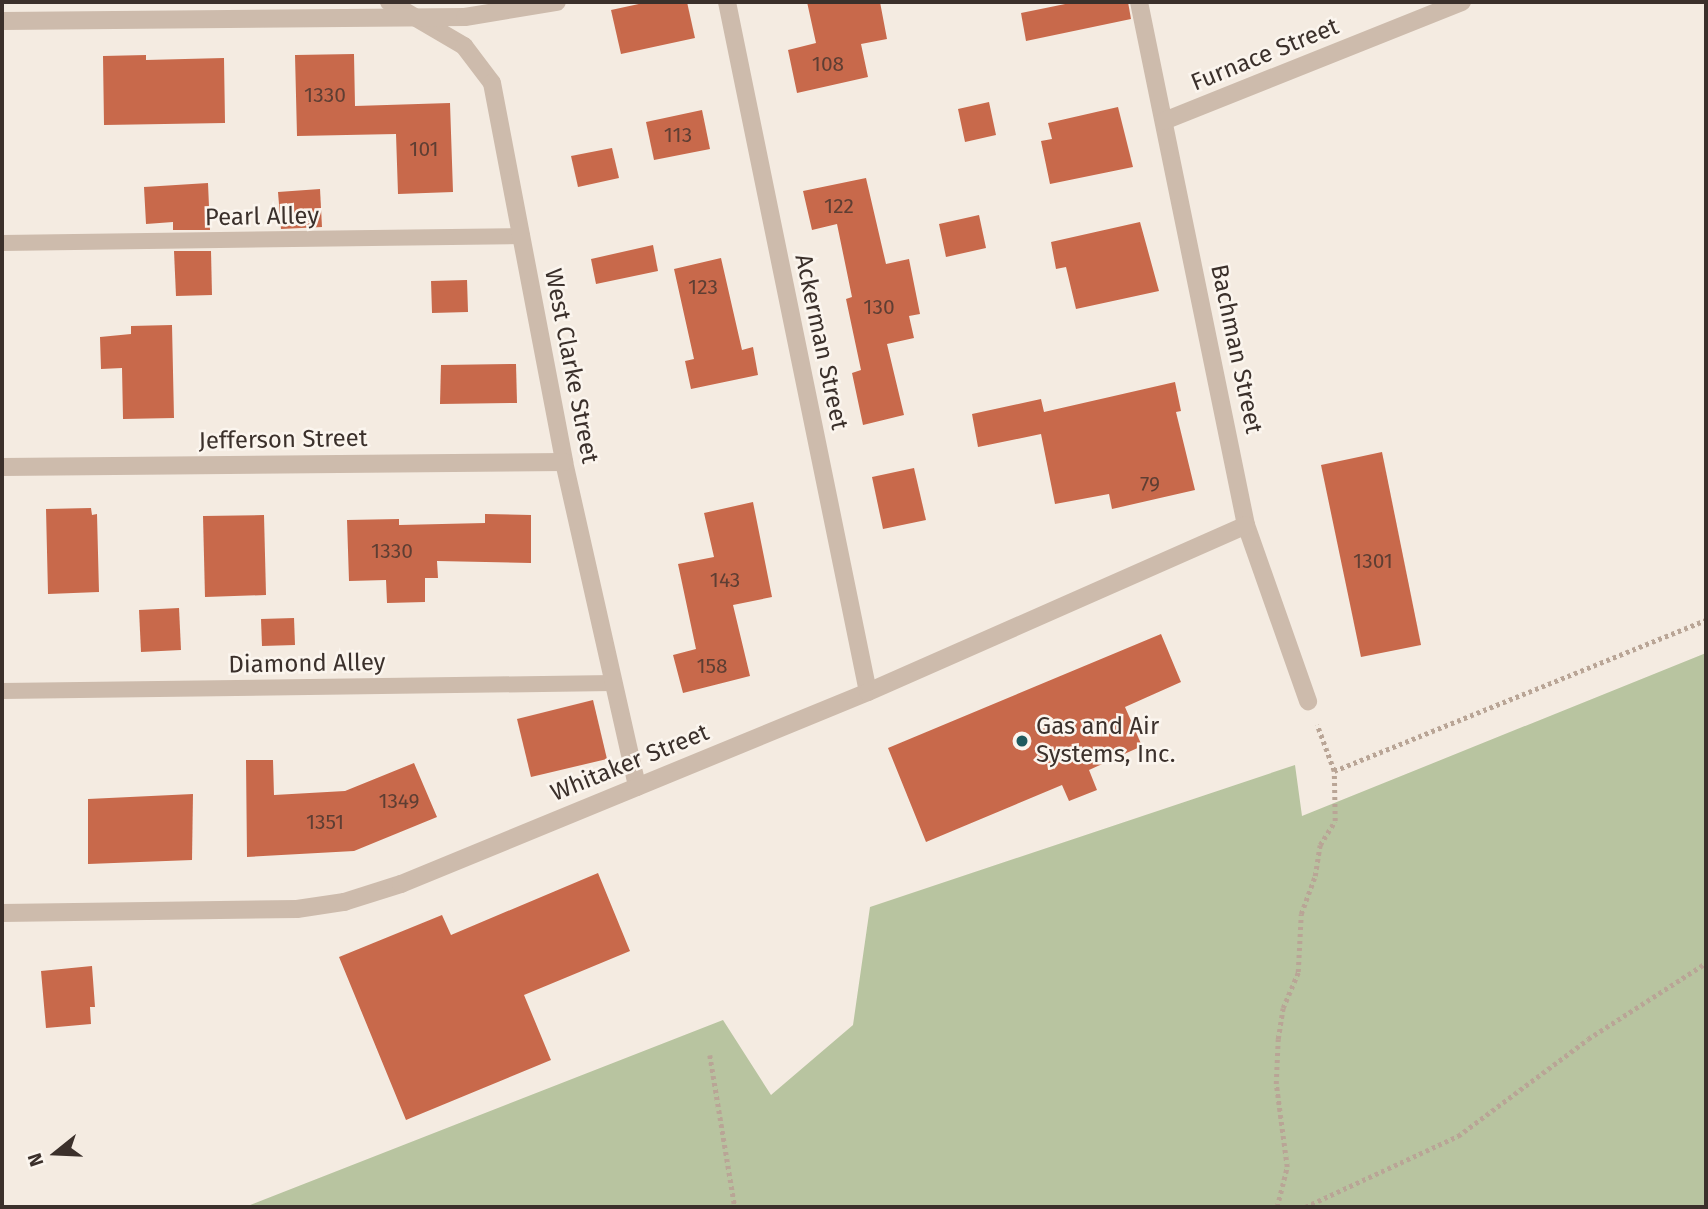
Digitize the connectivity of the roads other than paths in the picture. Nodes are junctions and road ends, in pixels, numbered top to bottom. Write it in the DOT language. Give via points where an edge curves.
graph roads {
  1 [pos="389,2"];
  2 [pos="557,2"];
  3 [pos="727,2"];
  4 [pos="1139,2"];
  5 [pos="1461,2"];
  6 [pos="416,17"];
  7 [pos="2,21"];
  8 [pos="1164,121"];
  9 [pos="522,236"];
  10 [pos="2,243"];
  11 [pos="564,462"];
  12 [pos="2,467"];
  13 [pos="1246,524"];
  14 [pos="613,684"];
  15 [pos="2,691"];
  16 [pos="868,692"];
  17 [pos="1308,701"];
  18 [pos="637,788"];
  19 [pos="2,913"];
  1 -- 6 [label="street, West Clarke Street"];
  2 -- 6 [label="street" via="489,15"];
  3 -- 16 [label="street, Ackerman Street"];
  4 -- 8 [label="street, Bachman Street"];
  5 -- 8 [label="street, Furnace Street"];
  6 -- 7 [label="street"];
  6 -- 9 [label="street, West Clarke Street" via="464,46 488,74"];
  8 -- 13 [label="street, Bachman Street"];
  9 -- 10 [label="lane, Pearl Alley"];
  9 -- 11 [label="street, West Clarke Street"];
  11 -- 12 [label="street, Jefferson Street"];
  11 -- 14 [label="street, West Clarke Street"];
  13 -- 16 [label="street, Whitaker Street"];
  13 -- 17 [label="street, Bachman Street"];
  14 -- 15 [label="lane, Diamond Alley"];
  14 -- 18 [label="street, West Clarke Street"];
  16 -- 18 [label="street, Whitaker Street"];
  18 -- 19 [label="street, Whitaker Street" via="401,884 344,902 297,909"];
}
